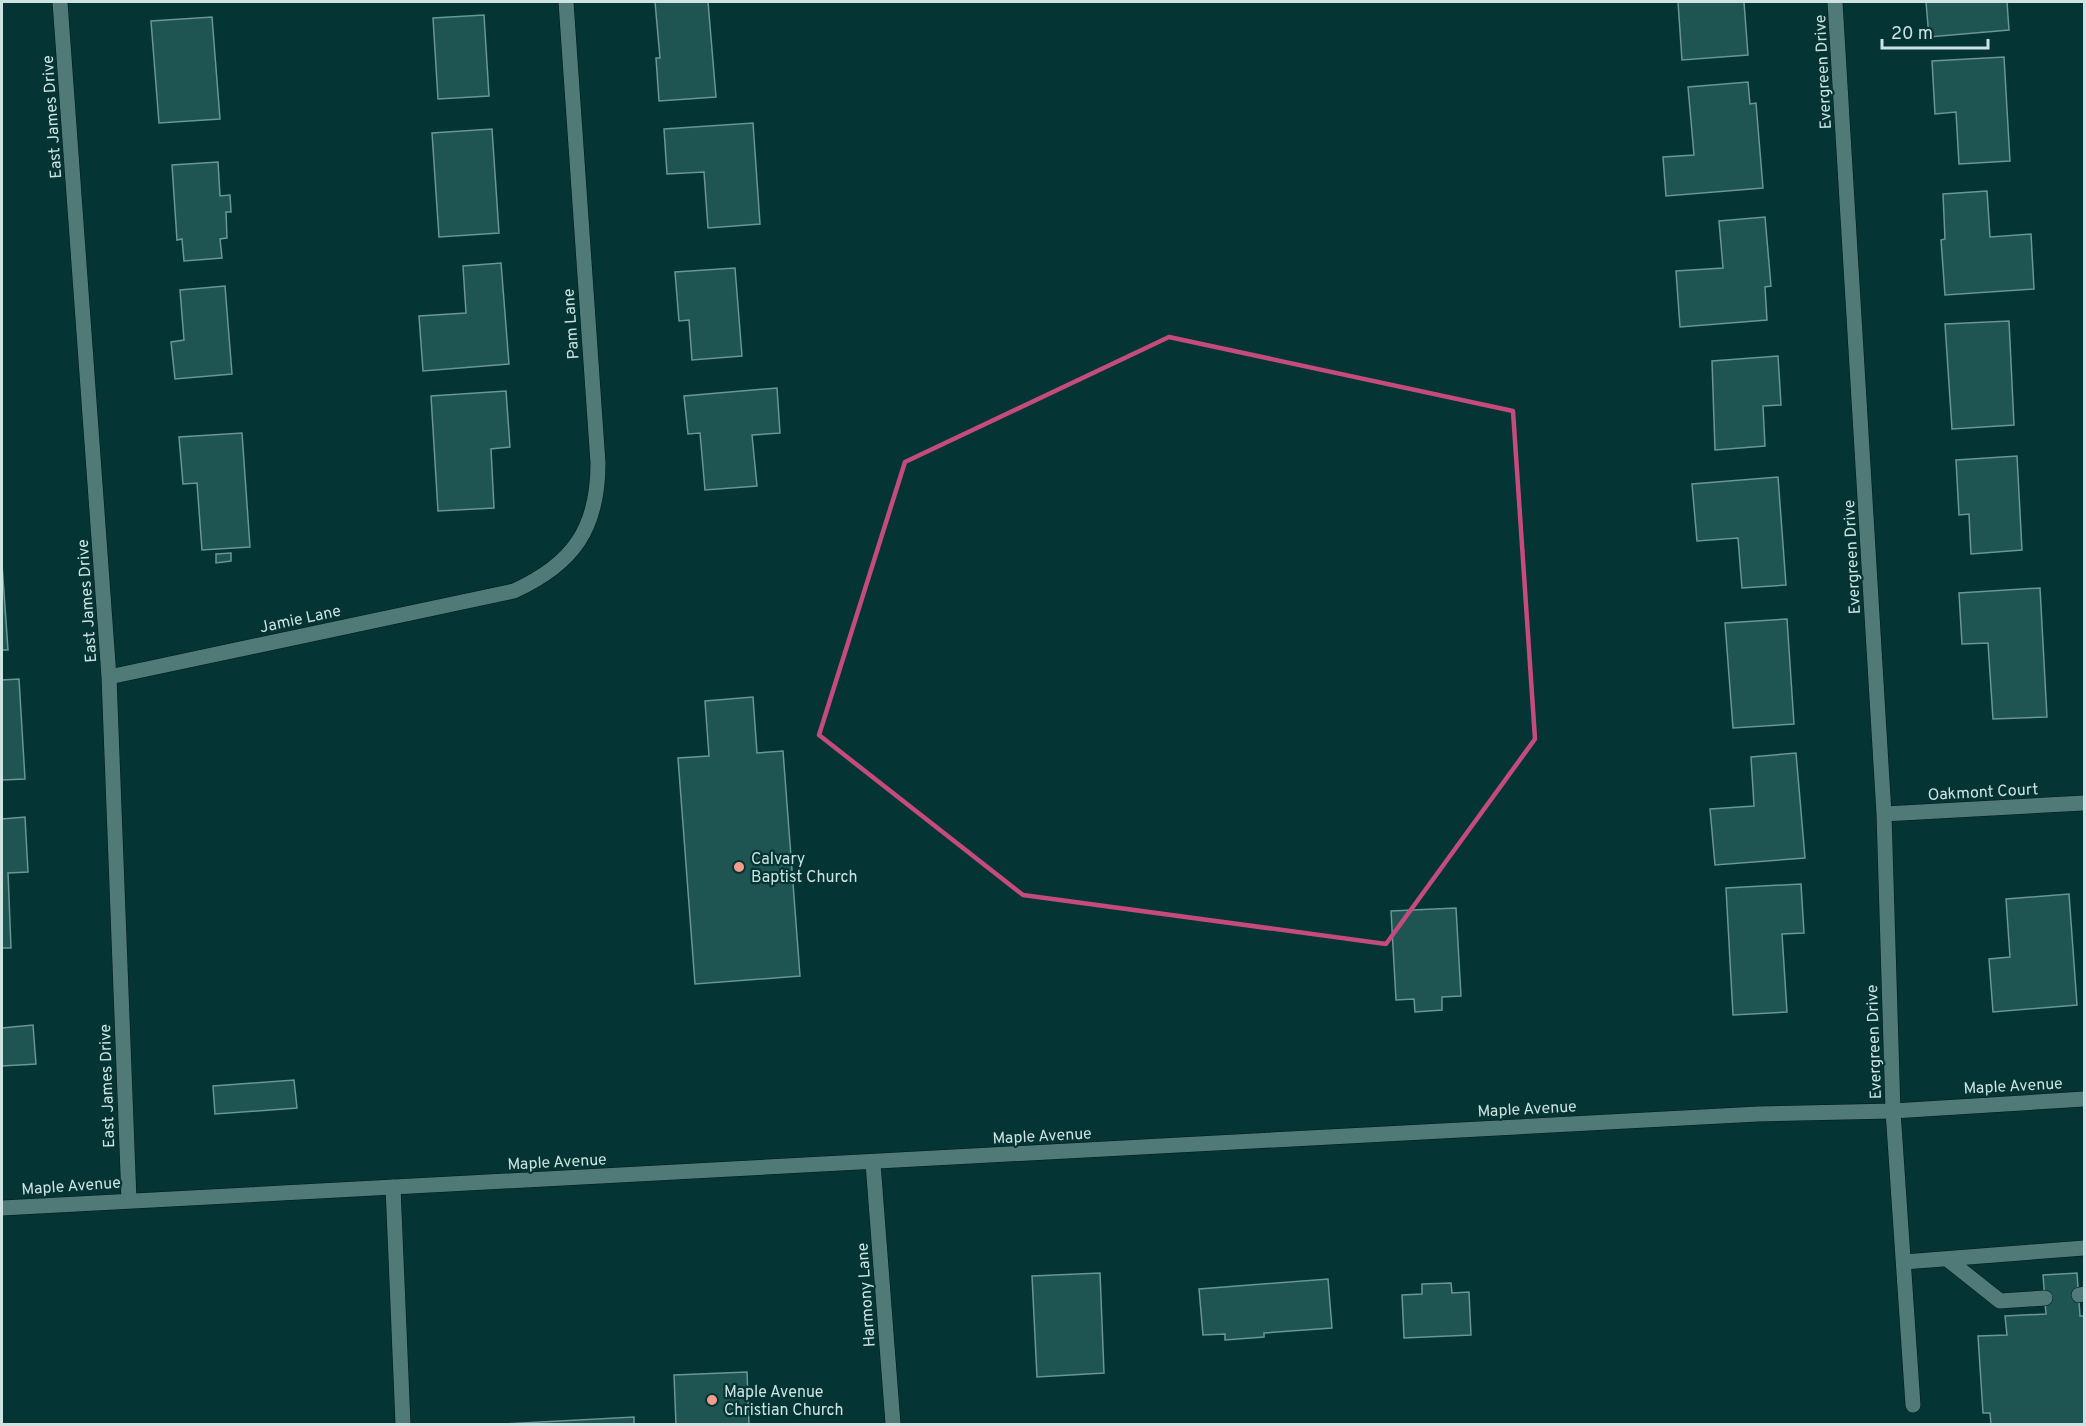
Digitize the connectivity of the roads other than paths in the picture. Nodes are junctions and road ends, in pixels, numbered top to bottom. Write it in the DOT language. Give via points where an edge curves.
graph roads {
  1 [pos="60,2"];
  2 [pos="566,2"];
  3 [pos="1835,2"];
  4 [pos="498,594"];
  5 [pos="109,676"];
  6 [pos="2085,803"];
  7 [pos="1884,814"];
  8 [pos="2085,1099"];
  9 [pos="1893,1111"];
  10 [pos="873,1163"];
  11 [pos="393,1187"];
  12 [pos="129,1200"];
  13 [pos="2,1208"];
  14 [pos="2085,1248"];
  15 [pos="1947,1259"];
  16 [pos="1904,1262"];
  17 [pos="2045,1298"];
  18 [pos="1913,1405"];
  19 [pos="403,1425"];
  20 [pos="893,1425"];
  1 -- 5 [label="street, East James Drive"];
  2 -- 4 [label="street, Pam Lane" via="598,491 579,542 561,563 539,580"];
  3 -- 7 [label="street, Evergreen Drive"];
  4 -- 5 [label="street, Jamie Lane"];
  5 -- 12 [label="street, East James Drive"];
  6 -- 7 [label="street, Oakmont Court"];
  7 -- 9 [label="street, Evergreen Drive"];
  8 -- 9 [label="street, Maple Avenue"];
  9 -- 10 [label="street, Maple Avenue" via="1747,1114"];
  9 -- 16 [label="street, Evergreen Drive"];
  10 -- 11 [label="street, Maple Avenue"];
  10 -- 20 [label="street, Harmony Lane"];
  11 -- 12 [label="street, Maple Avenue"];
  11 -- 19 [label="street"];
  12 -- 13 [label="street, Maple Avenue"];
  14 -- 15 [label="street"];
  15 -- 16 [label="street"];
  15 -- 17 [label="street" via="2000,1301"];
  16 -- 18 [label="street, Evergreen Drive"];
}
